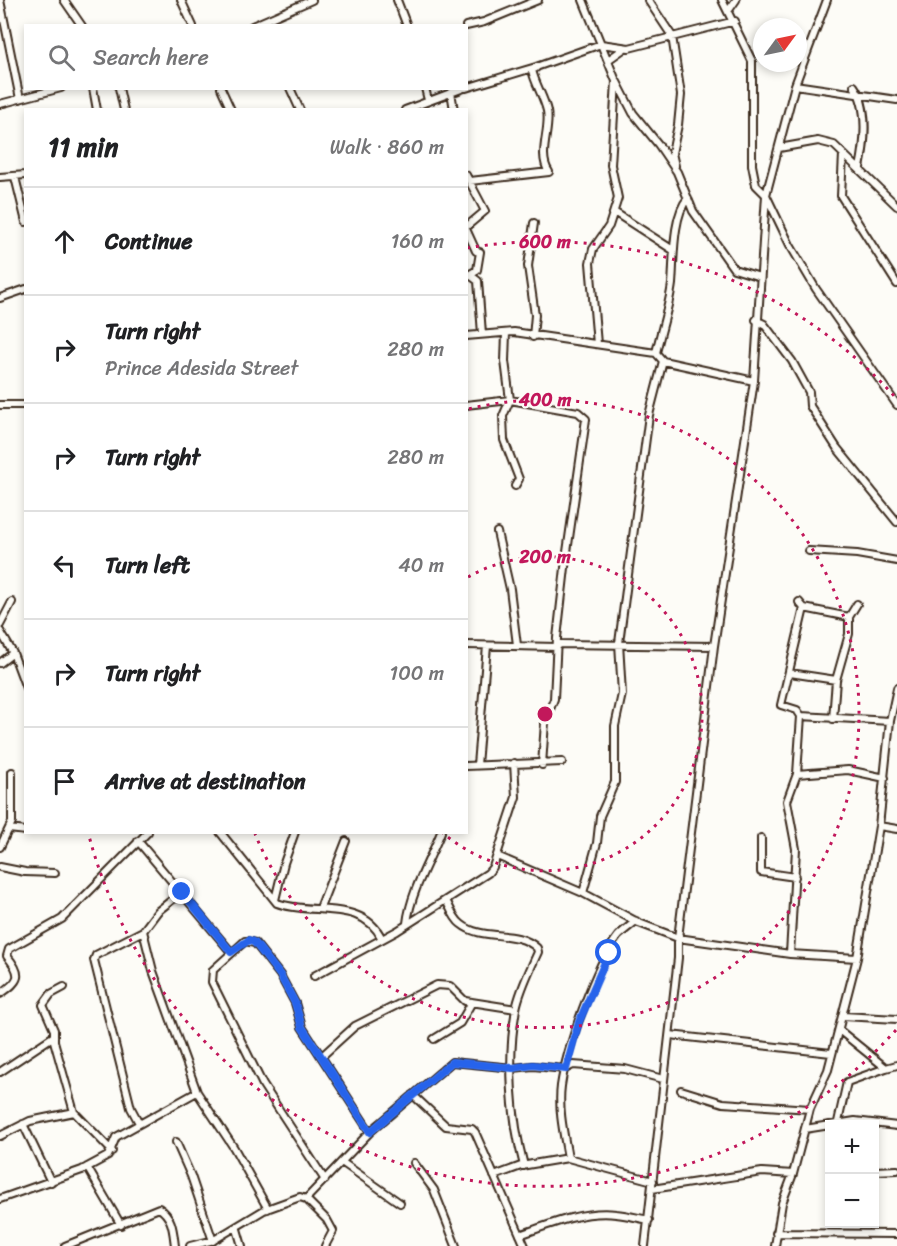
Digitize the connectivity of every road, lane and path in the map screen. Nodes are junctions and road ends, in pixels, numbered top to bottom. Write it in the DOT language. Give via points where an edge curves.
graph roads {
  1 [pos="0,0"];
  2 [pos="64,0"];
  3 [pos="181,0"];
  4 [pos="312,0"];
  5 [pos="397,0"];
  6 [pos="538,0"];
  7 [pos="583,0"];
  8 [pos="648,0"];
  9 [pos="722,0"];
  10 [pos="736,0"];
  11 [pos="827,0"];
  12 [pos="729,10"];
  13 [pos="735,21"];
  14 [pos="81,24"];
  15 [pos="192,24"];
  16 [pos="262,24"];
  17 [pos="405,24"];
  18 [pos="3,26"];
  19 [pos="468,26"];
  20 [pos="672,36"];
  21 [pos="601,44"];
  22 [pos="625,48"];
  23 [pos="608,60"];
  24 [pos="536,68"];
  25 [pos="616,81"];
  26 [pos="795,85"];
  27 [pos="854,86"];
  28 [pos="468,87"];
  29 [pos="54,90"];
  30 [pos="93,90"];
  31 [pos="119,90"];
  32 [pos="222,90"];
  33 [pos="291,90"];
  34 [pos="426,90"];
  35 [pos="458,90"];
  36 [pos="451,92"];
  37 [pos="860,94"];
  38 [pos="20,99"];
  39 [pos="428,100"];
  40 [pos="897,100"];
  41 [pos="0,104"];
  42 [pos="97,108"];
  43 [pos="124,108"];
  44 [pos="230,108"];
  45 [pos="299,108"];
  46 [pos="410,108"];
  47 [pos="454,108"];
  48 [pos="779,148"];
  49 [pos="843,154"];
  50 [pos="860,168"];
  51 [pos="677,172"];
  52 [pos="24,175"];
  53 [pos="0,177"];
  54 [pos="15,177"];
  55 [pos="468,178"];
  56 [pos="766,195"];
  57 [pos="688,198"];
  58 [pos="897,206"];
  59 [pos="614,212"];
  60 [pos="24,214"];
  61 [pos="534,223"];
  62 [pos="468,227"];
  63 [pos="468,233"];
  64 [pos="673,250"];
  65 [pos="477,270"];
  66 [pos="468,275"];
  67 [pos="760,277"];
  68 [pos="478,281"];
  69 [pos="897,284"];
  70 [pos="24,290"];
  71 [pos="0,298"];
  72 [pos="756,320"];
  73 [pos="506,333"];
  74 [pos="482,334"];
  75 [pos="468,336"];
  76 [pos="533,337"];
  77 [pos="597,344"];
  78 [pos="656,353"];
  79 [pos="663,361"];
  80 [pos="754,381"];
  81 [pos="510,400"];
  82 [pos="0,405"];
  83 [pos="24,405"];
  84 [pos="468,405"];
  85 [pos="897,405"];
  86 [pos="515,486"];
  87 [pos="897,522"];
  88 [pos="497,532"];
  89 [pos="809,551"];
  90 [pos="897,561"];
  91 [pos="12,602"];
  92 [pos="857,604"];
  93 [pos="849,617"];
  94 [pos="0,625"];
  95 [pos="0,631"];
  96 [pos="619,643"];
  97 [pos="468,645"];
  98 [pos="517,645"];
  99 [pos="488,646"];
  100 [pos="714,646"];
  101 [pos="557,647"];
  102 [pos="13,653"];
  103 [pos="0,663"];
  104 [pos="789,673"];
  105 [pos="836,680"];
  106 [pos="24,683"];
  107 [pos="897,688"];
  108 [pos="801,716"];
  109 [pos="833,719"];
  110 [pos="890,721"];
  111 [pos="893,733"];
  112 [pos="704,753"];
  113 [pos="562,762"];
  114 [pos="514,763"];
  115 [pos="477,765"];
  116 [pos="542,765"];
  117 [pos="468,766"];
  118 [pos="12,772"];
  119 [pos="797,774"];
  120 [pos="885,777"];
  121 [pos="879,826"];
  122 [pos="9,829"];
  123 [pos="897,829"];
  124 [pos="24,831"];
  125 [pos="146,834"];
  126 [pos="222,834"];
  127 [pos="294,834"];
  128 [pos="440,834"];
  129 [pos="761,838"];
  130 [pos="138,841"];
  131 [pos="346,841"];
  132 [pos="0,847"];
  133 [pos="497,856"];
  134 [pos="0,867"];
  135 [pos="55,873"];
  136 [pos="795,877"];
  137 [pos="182,892"];
  138 [pos="583,893"];
  139 [pos="275,900"];
  140 [pos="446,900"];
  141 [pos="320,908"];
  142 [pos="636,921"];
  143 [pos="407,923"];
  144 [pos="143,931"];
  145 [pos="678,938"];
  146 [pos="382,939"];
  147 [pos="231,952"];
  148 [pos="790,954"];
  149 [pos="857,958"];
  150 [pos="314,976"];
  151 [pos="64,987"];
  152 [pos="0,994"];
  153 [pos="472,1002"];
  154 [pos="516,1009"];
  155 [pos="843,1016"];
  156 [pos="897,1019"];
  157 [pos="839,1030"];
  158 [pos="670,1035"];
  159 [pos="54,1036"];
  160 [pos="434,1039"];
  161 [pos="831,1053"];
  162 [pos="322,1056"];
  163 [pos="897,1065"];
  164 [pos="513,1068"];
  165 [pos="886,1068"];
  166 [pos="566,1069"];
  167 [pos="0,1072"];
  168 [pos="663,1079"];
  169 [pos="681,1089"];
  170 [pos="197,1092"];
  171 [pos="413,1095"];
  172 [pos="810,1109"];
  173 [pos="74,1112"];
  174 [pos="838,1120"];
  175 [pos="139,1123"];
  176 [pos="23,1124"];
  177 [pos="825,1125"];
  178 [pos="879,1125"];
  179 [pos="897,1126"];
  180 [pos="805,1129"];
  181 [pos="370,1132"];
  182 [pos="98,1135"];
  183 [pos="0,1136"];
  184 [pos="116,1137"];
  185 [pos="176,1142"];
  186 [pos="112,1150"];
  187 [pos="568,1158"];
  188 [pos="414,1162"];
  189 [pos="342,1163"];
  190 [pos="524,1166"];
  191 [pos="87,1167"];
  192 [pos="897,1170"];
  193 [pos="879,1171"];
  194 [pos="793,1174"];
  195 [pos="494,1176"];
  196 [pos="325,1180"];
  197 [pos="654,1181"];
  198 [pos="51,1182"];
  199 [pos="652,1189"];
  200 [pos="0,1199"];
  201 [pos="306,1199"];
  202 [pos="400,1203"];
  203 [pos="268,1209"];
  204 [pos="649,1220"];
  205 [pos="121,1225"];
  206 [pos="865,1228"];
  207 [pos="237,1229"];
  208 [pos="776,1233"];
  209 [pos="866,1234"];
  210 [pos="897,1234"];
  211 [pos="520,1235"];
  212 [pos="213,1241"];
  213 [pos="65,1246"];
  214 [pos="175,1246"];
  215 [pos="190,1246"];
  216 [pos="242,1246"];
  217 [pos="325,1246"];
  218 [pos="456,1246"];
  219 [pos="525,1246"];
  220 [pos="645,1246"];
  221 [pos="775,1246"];
  1 -- 18 [label="street"];
  2 -- 14 [label="street"];
  3 -- 15 [label="street"];
  4 -- 16 [label="street"];
  5 -- 17 [label="street"];
  6 -- 19 [label="street"];
  7 -- 21 [label="street"];
  8 -- 20 [label="street"];
  9 -- 12 [label="street"];
  10 -- 12 [label="street"];
  11 -- 26 [label="street"];
  12 -- 13 [label="street"];
  13 -- 20 [label="street"];
  13 -- 56 [label="street" via="752,61 752,165 756,185"];
  18 -- 38 [label="street"];
  20 -- 22 [label="street"];
  20 -- 51 [label="street" via="681,95 672,153"];
  21 -- 22 [label="street"];
  21 -- 23 [label="street"];
  21 -- 24 [label="street"];
  22 -- 23 [label="street"];
  23 -- 25 [label="street"];
  24 -- 28 [label="street"];
  24 -- 55 [label="street" via="532,70 547,111 544,165 549,172"];
  25 -- 51 [label="street" via="633,113"];
  25 -- 59 [label="street" via="611,165 618,193"];
  26 -- 37 [label="street"];
  26 -- 48 [label="street"];
  27 -- 37 [label="street"];
  29 -- 38 [label="street"];
  30 -- 42 [label="street"];
  31 -- 43 [label="street"];
  32 -- 44 [label="street"];
  33 -- 45 [label="street"];
  34 -- 39 [label="street"];
  35 -- 36 [label="street"];
  36 -- 39 [label="street"];
  36 -- 47 [label="street"];
  37 -- 40 [label="street"];
  37 -- 50 [label="street" via="865,144"];
  38 -- 41 [label="street"];
  39 -- 46 [label="street"];
  48 -- 49 [label="street" via="827,142"];
  48 -- 56 [label="street"];
  49 -- 50 [label="street"];
  49 -- 69 [label="street" via="841,196"];
  50 -- 58 [label="street"];
  51 -- 57 [label="street"];
  52 -- 54 [label="street"];
  53 -- 54 [label="street"];
  54 -- 60 [label="street"];
  55 -- 62 [label="street" via="485,211"];
  56 -- 67 [label="street"];
  56 -- 85 [label="street" via="816,289"];
  57 -- 64 [label="street" via="681,211"];
  57 -- 67 [label="street" via="734,268"];
  59 -- 64 [label="street"];
  59 -- 77 [label="street" via="606,233 593,249 590,263"];
  61 -- 76 [label="street" via="528,266 535,315"];
  63 -- 65 [label="street" via="480,252"];
  64 -- 78 [label="street" via="672,286"];
  65 -- 66 [label="street"];
  65 -- 68 [label="street"];
  66 -- 68 [label="street"];
  67 -- 72 [label="street"];
  68 -- 74 [label="street"];
  70 -- 71 [label="street"];
  72 -- 80 [label="street"];
  72 -- 87 [label="street" via="764,324 792,361 809,392 810,406 837,448"];
  73 -- 74 [label="street"];
  73 -- 76 [label="street"];
  73 -- 81 [label="street"];
  74 -- 75 [label="street"];
  76 -- 77 [label="street"];
  77 -- 78 [label="street"];
  78 -- 79 [label="street"];
  79 -- 80 [label="street"];
  79 -- 96 [label="street" via="649,415"];
  80 -- 100 [label="street"];
  81 -- 84 [label="street"];
  81 -- 86 [label="street" via="503,416 504,440 519,479"];
  81 -- 101 [label="street" via="578,412 586,419"];
  82 -- 83 [label="street"];
  88 -- 98 [label="street"];
  89 -- 90 [label="street"];
  91 -- 94 [label="street"];
  92 -- 93 [label="street"];
  93 -- 104 [label="street" via="802,605"];
  93 -- 105 [label="street" via="849,634"];
  95 -- 102 [label="street"];
  96 -- 100 [label="street"];
  96 -- 101 [label="street"];
  96 -- 138 [label="street" via="622,694 615,726 615,782 600,816"];
  97 -- 99 [label="street"];
  98 -- 99 [label="street"];
  98 -- 101 [label="street"];
  99 -- 115 [label="street"];
  100 -- 145 [label="street"];
  101 -- 116 [label="street" via="554,699 545,722"];
  102 -- 103 [label="street"];
  102 -- 106 [label="street"];
  104 -- 105 [label="street"];
  104 -- 108 [label="street" via="781,705 797,710"];
  105 -- 109 [label="street"];
  107 -- 110 [label="street"];
  108 -- 109 [label="street"];
  108 -- 119 [label="street"];
  109 -- 110 [label="street"];
  110 -- 111 [label="street"];
  111 -- 120 [label="street"];
  112 -- 145 [label="street"];
  113 -- 116 [label="street"];
  114 -- 115 [label="street"];
  114 -- 116 [label="street"];
  114 -- 133 [label="street" via="516,797"];
  115 -- 117 [label="street"];
  118 -- 122 [label="street"];
  119 -- 120 [label="street" via="848,770"];
  119 -- 136 [label="street" via="787,801 796,849"];
  120 -- 121 [label="street"];
  121 -- 123 [label="street"];
  121 -- 149 [label="street"];
  122 -- 124 [label="street"];
  122 -- 132 [label="street"];
  125 -- 130 [label="street"];
  126 -- 139 [label="street"];
  127 -- 139 [label="street"];
  128 -- 143 [label="street" via="411,899"];
  129 -- 136 [label="street" via="761,873"];
  130 -- 137 [label="street"];
  130 -- 152 [label="street" via="62,919 9,949 7,956 18,975 15,983"];
  131 -- 141 [label="street"];
  133 -- 138 [label="street"];
  133 -- 140 [label="street" via="488,873"];
  134 -- 135 [label="street"];
  136 -- 148 [label="street"];
  137 -- 144 [label="street" via="158,911"];
  137 -- 147 [label="street"];
  138 -- 142 [label="street"];
  139 -- 141 [label="street" via="282,905"];
  140 -- 143 [label="street"];
  140 -- 154 [label="street" via="466,927 513,935 537,948"];
  141 -- 146 [label="street" via="359,917 374,926"];
  142 -- 145 [label="street"];
  142 -- 166 [label="street" via="618,936 599,973"];
  143 -- 146 [label="street"];
  144 -- 170 [label="street" via="153,971"];
  144 -- 175 [label="street" via="101,950 94,960 131,1108"];
  145 -- 148 [label="street"];
  145 -- 158 [label="street"];
  146 -- 150 [label="street"];
  147 -- 162 [label="street" via="249,940 258,947 280,975 295,1003 298,1019"];
  147 -- 196 [label="street" via="213,970 212,982 262,1084"];
  148 -- 149 [label="street"];
  149 -- 155 [label="street"];
  151 -- 159 [label="street" via="51,994 43,1005"];
  153 -- 154 [label="street"];
  153 -- 160 [label="street" via="460,1023"];
  153 -- 162 [label="street" via="459,998 450,986 437,985 355,1026"];
  154 -- 164 [label="street"];
  155 -- 156 [label="street"];
  155 -- 157 [label="street"];
  157 -- 161 [label="street"];
  157 -- 165 [label="street"];
  158 -- 161 [label="street"];
  158 -- 168 [label="street"];
  159 -- 167 [label="street"];
  159 -- 173 [label="street"];
  161 -- 172 [label="street" via="828,1070"];
  162 -- 181 [label="street"];
  163 -- 165 [label="street"];
  164 -- 166 [label="street" via="533,1065"];
  164 -- 171 [label="street" via="452,1062"];
  164 -- 190 [label="street" via="514,1121"];
  165 -- 174 [label="street" via="847,1082"];
  166 -- 168 [label="street" via="573,1065 625,1069"];
  166 -- 187 [label="street" via="561,1086 561,1115"];
  168 -- 197 [label="street"];
  169 -- 172 [label="street" via="723,1103"];
  170 -- 175 [label="street"];
  170 -- 203 [label="street"];
  171 -- 181 [label="street"];
  171 -- 195 [label="street" via="446,1126 472,1129"];
  172 -- 180 [label="street"];
  173 -- 176 [label="street"];
  173 -- 182 [label="street"];
  175 -- 184 [label="street"];
  176 -- 183 [label="street"];
  176 -- 198 [label="street"];
  177 -- 180 [label="street"];
  178 -- 179 [label="street"];
  180 -- 194 [label="street"];
  181 -- 189 [label="street"];
  182 -- 184 [label="street"];
  182 -- 186 [label="street"];
  184 -- 186 [label="street"];
  185 -- 212 [label="street"];
  186 -- 191 [label="street"];
  187 -- 190 [label="street"];
  187 -- 197 [label="street"];
  188 -- 218 [label="street" via="435,1190"];
  189 -- 196 [label="street"];
  189 -- 202 [label="street"];
  190 -- 195 [label="street"];
  191 -- 198 [label="street"];
  191 -- 205 [label="street"];
  192 -- 193 [label="street"];
  194 -- 199 [label="street" via="762,1172"];
  194 -- 208 [label="street"];
  195 -- 211 [label="street"];
  196 -- 201 [label="street"];
  197 -- 199 [label="street"];
  198 -- 200 [label="street"];
  199 -- 204 [label="street"];
  201 -- 203 [label="street" via="300,1197"];
  201 -- 217 [label="street" via="333,1231"];
  203 -- 207 [label="street"];
  204 -- 211 [label="street" via="615,1213 597,1215 557,1221"];
  204 -- 220 [label="street"];
  205 -- 213 [label="street"];
  205 -- 214 [label="street" via="159,1208 171,1221"];
  206 -- 209 [label="street"];
  207 -- 212 [label="street"];
  207 -- 216 [label="street"];
  208 -- 209 [label="street"];
  208 -- 221 [label="street"];
  209 -- 210 [label="street"];
  211 -- 219 [label="street"];
  212 -- 215 [label="street"];
}
